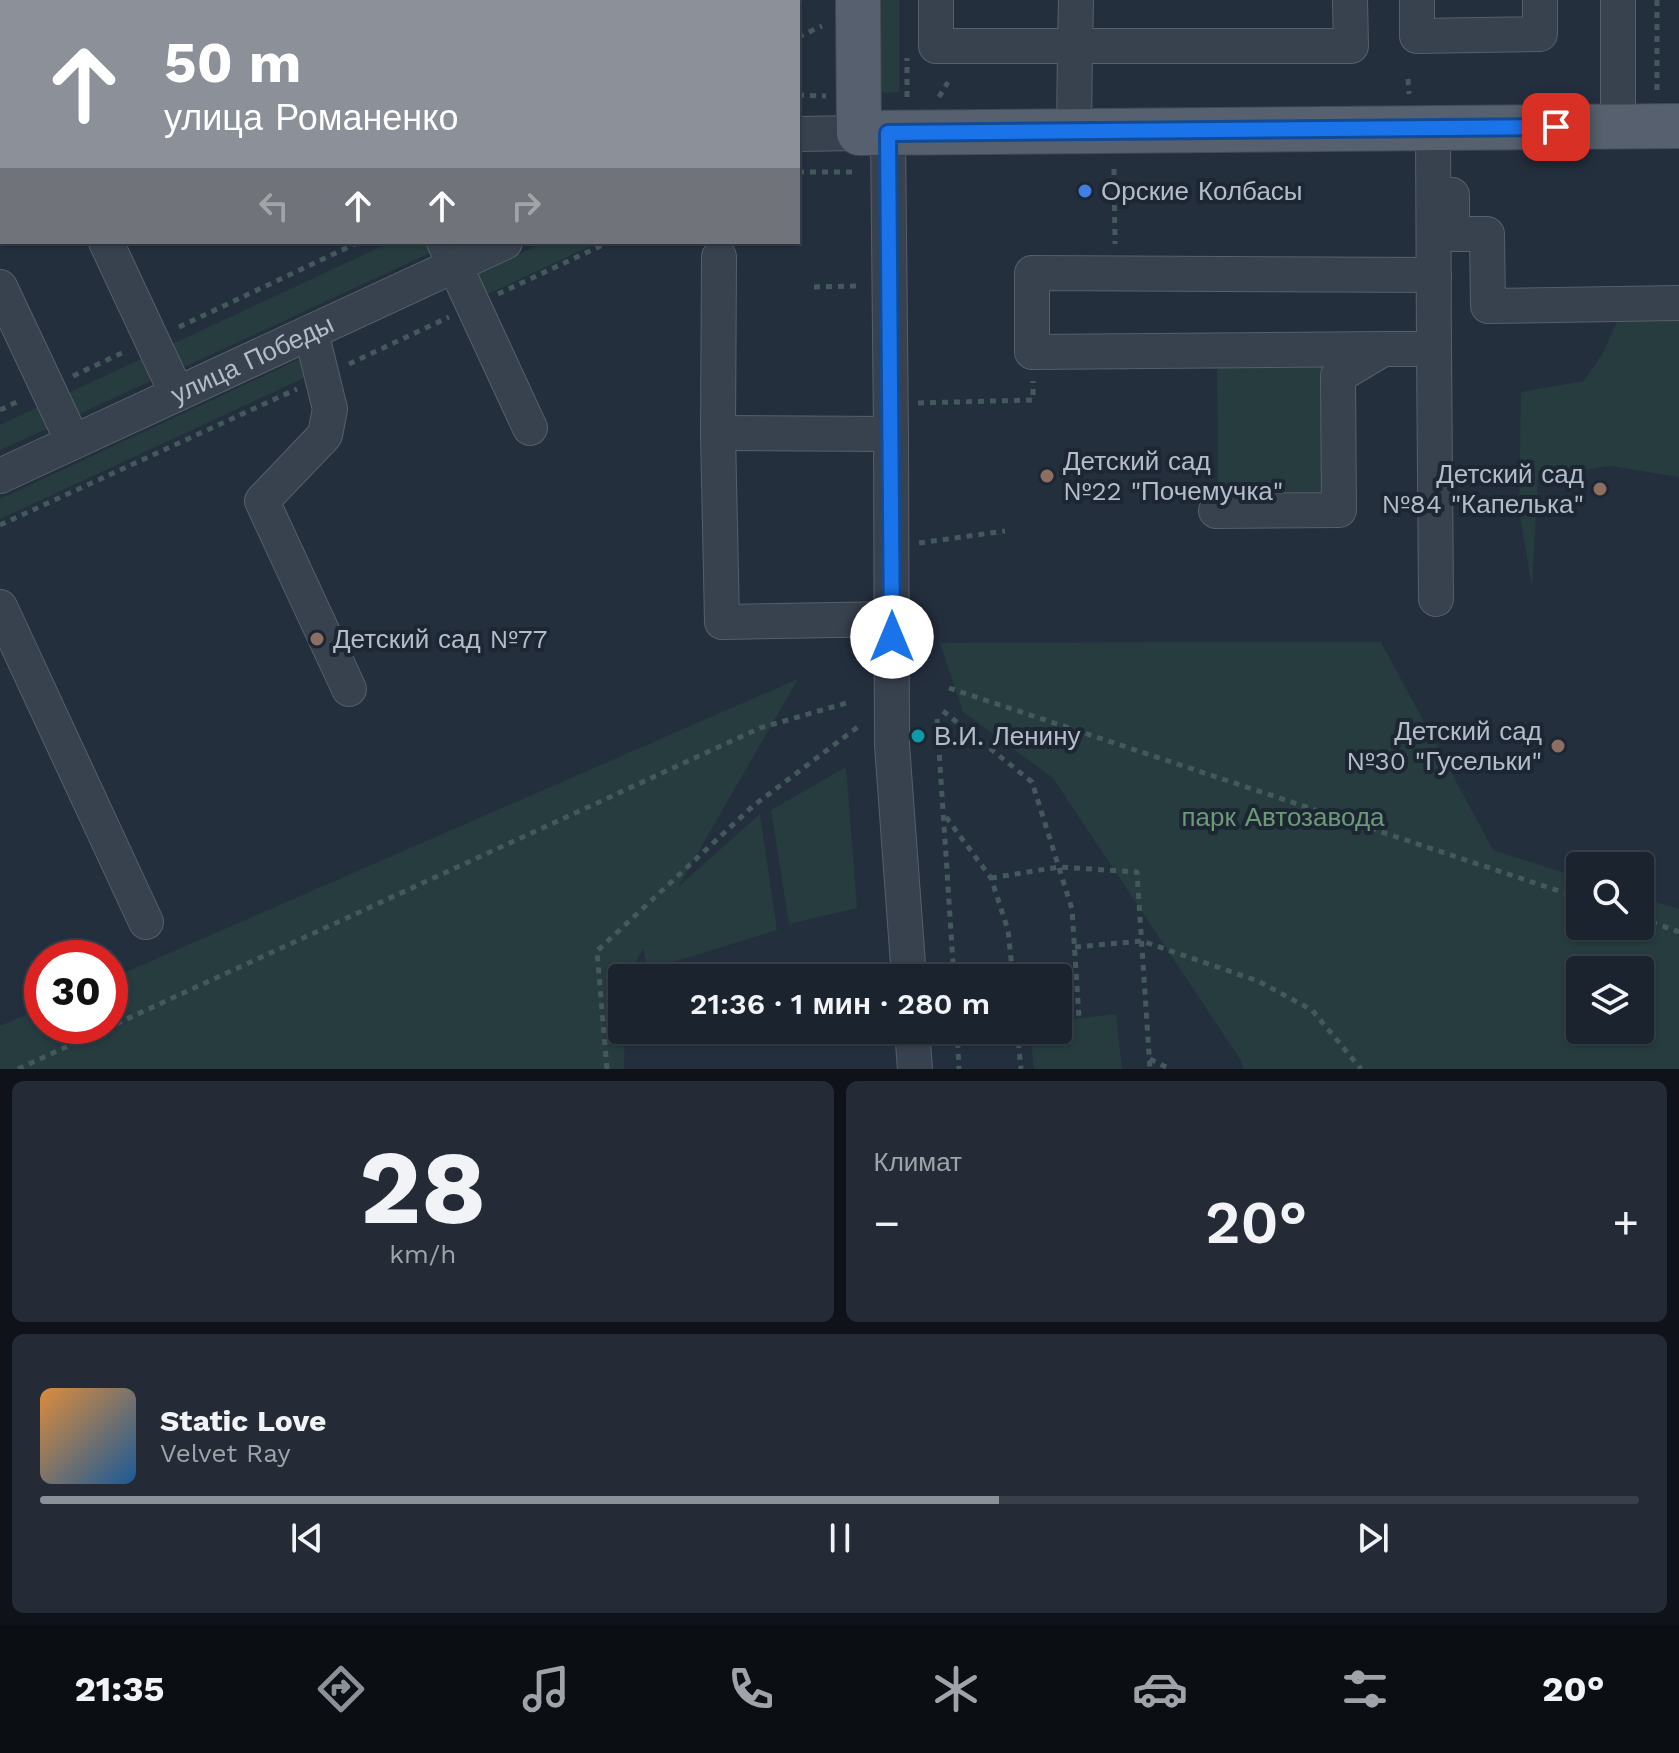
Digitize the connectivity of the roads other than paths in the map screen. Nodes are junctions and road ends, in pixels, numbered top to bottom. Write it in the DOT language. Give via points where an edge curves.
graph roads {
  1 [pos="936,0"];
  2 [pos="1076,0"];
  3 [pos="1350,0"];
  4 [pos="1417,0"];
  5 [pos="1540,0"];
  6 [pos="1618,0"];
  7 [pos="844,11"];
  8 [pos="1075,46"];
  9 [pos="1668,108"];
  10 [pos="1618,126"];
  11 [pos="1074,131"];
  12 [pos="1425,131"];
  13 [pos="873,133"];
  14 [pos="800,134"];
  15 [pos="107,244"];
  16 [pos="496,244"];
  17 [pos="449,254"];
  18 [pos="719,257"];
  19 [pos="1434,275"];
  20 [pos="0,287"];
  21 [pos="1679,303"];
  22 [pos="311,332"];
  23 [pos="1383,349"];
  24 [pos="1434,349"];
  25 [pos="177,394"];
  26 [pos="530,428"];
  27 [pos="718,433"];
  28 [pos="891,434"];
  29 [pos="73,442"];
  30 [pos="0,476"];
  31 [pos="1216,511"];
  32 [pos="1436,599"];
  33 [pos="0,607"];
  34 [pos="892,628"];
  35 [pos="349,689"];
  36 [pos="146,922"];
  37 [pos="908,964"];
  38 [pos="913,1044"];
  39 [pos="915,1069"];
  1 -- 8 [label="street" via="936,46"];
  2 -- 8 [label="street"];
  3 -- 8 [label="street" via="1351,46"];
  4 -- 5 [label="street" via="1417,36 1540,34"];
  6 -- 10 [label="street"];
  7 -- 13 [label="main road"];
  8 -- 11 [label="street"];
  9 -- 10 [label="main road"];
  10 -- 12 [label="main road"];
  11 -- 12 [label="main road"];
  11 -- 13 [label="main road"];
  12 -- 19 [label="street"];
  12 -- 21 [label="street" via="1452,169 1452,234 1487,234 1488,306"];
  13 -- 14 [label="street"];
  13 -- 28 [label="street"];
  15 -- 25 [label="street"];
  16 -- 17 [label="street, улица Победы"];
  17 -- 22 [label="street, улица Победы"];
  17 -- 26 [label="street"];
  18 -- 27 [label="street"];
  19 -- 23 [label="street" via="1032,273 1032,352"];
  19 -- 24 [label="street"];
  20 -- 29 [label="street"];
  22 -- 25 [label="street, улица Победы"];
  22 -- 35 [label="street" via="330,409 325,435 262,501"];
  23 -- 24 [label="street"];
  23 -- 31 [label="street" via="1338,376 1339,510"];
  24 -- 32 [label="street"];
  25 -- 29 [label="street, улица Победы"];
  27 -- 28 [label="street"];
  27 -- 34 [label="street" via="722,622"];
  28 -- 34 [label="street"];
  29 -- 30 [label="street, улица Победы"];
  33 -- 36 [label="street"];
  34 -- 37 [label="street" via="892,745"];
  38 -- 39 [label="street"];
}
